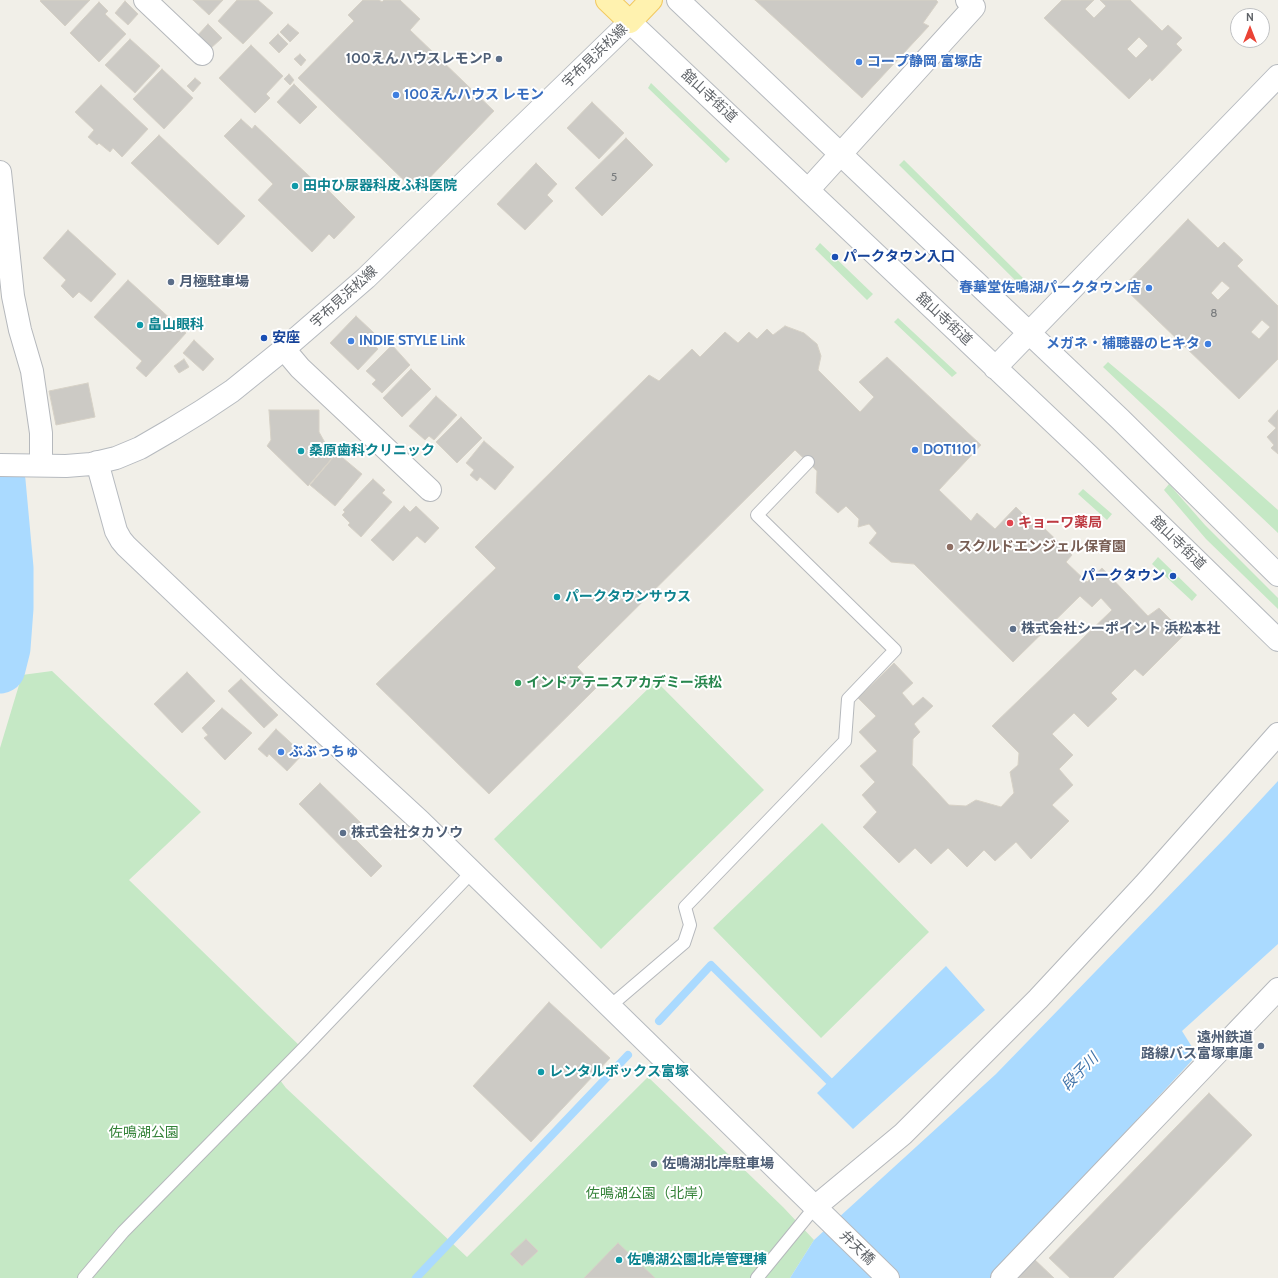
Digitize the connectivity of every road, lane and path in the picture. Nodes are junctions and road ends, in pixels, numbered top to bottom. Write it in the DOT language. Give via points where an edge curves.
graph roads {
  1 [pos="145,0"];
  2 [pos="608,0"];
  3 [pos="651,0"];
  4 [pos="678,0"];
  5 [pos="967,0"];
  6 [pos="630,22"];
  7 [pos="202,54"];
  8 [pos="1278,76"];
  9 [pos="841,155"];
  10 [pos="0,172"];
  11 [pos="808,190"];
  12 [pos="1029,333"];
  13 [pos="284,349"];
  14 [pos="996,368"];
  15 [pos="97,462"];
  16 [pos="808,462"];
  17 [pos="0,465"];
  18 [pos="36,465"];
  19 [pos="430,490"];
  20 [pos="1278,575"];
  21 [pos="1278,640"];
  22 [pos="1278,734"];
  23 [pos="471,873"];
  24 [pos="1278,989"];
  25 [pos="609,1007"];
  26 [pos="820,1213"];
  27 [pos="84,1278"];
  28 [pos="757,1278"];
  29 [pos="888,1278"];
  30 [pos="1002,1278"];
  1 -- 7 [label="street"];
  2 -- 6 [label="main road, 舘山寺街道"];
  3 -- 6 [label="main road"];
  4 -- 9 [label="street"];
  5 -- 9 [label="street" via="974,7"];
  6 -- 11 [label="street, 舘山寺街道"];
  6 -- 13 [label="street, 宇布見浜松線" via="366,278"];
  8 -- 12 [label="street"];
  9 -- 11 [label="street"];
  9 -- 12 [label="street"];
  10 -- 18 [label="street" via="13,296 32,371 41,434"];
  11 -- 14 [label="street, 舘山寺街道"];
  12 -- 14 [label="street"];
  12 -- 20 [label="street"];
  13 -- 15 [label="street, 宇布見浜松線" via="232,391 171,430 140,448 116,458"];
  13 -- 19 [label="street" via="300,368"];
  14 -- 21 [label="street, 舘山寺街道"];
  15 -- 18 [label="street, 宇布見浜松線" via="66,466"];
  15 -- 23 [label="street, 弁天橋" via="116,531 126,546 420,821"];
  16 -- 25 [label="lane" via="757,514 895,650 848,699 845,741 685,907 690,925 684,943"];
  17 -- 18 [label="street, 宇布見浜松線"];
  22 -- 26 [label="street" via="1038,999"];
  23 -- 25 [label="street, 弁天橋"];
  23 -- 27 [label="lane" via="123,1232"];
  24 -- 30 [label="street"];
  25 -- 26 [label="street, 弁天橋"];
  26 -- 28 [label="lane"];
  26 -- 29 [label="street, 弁天橋"];
}
